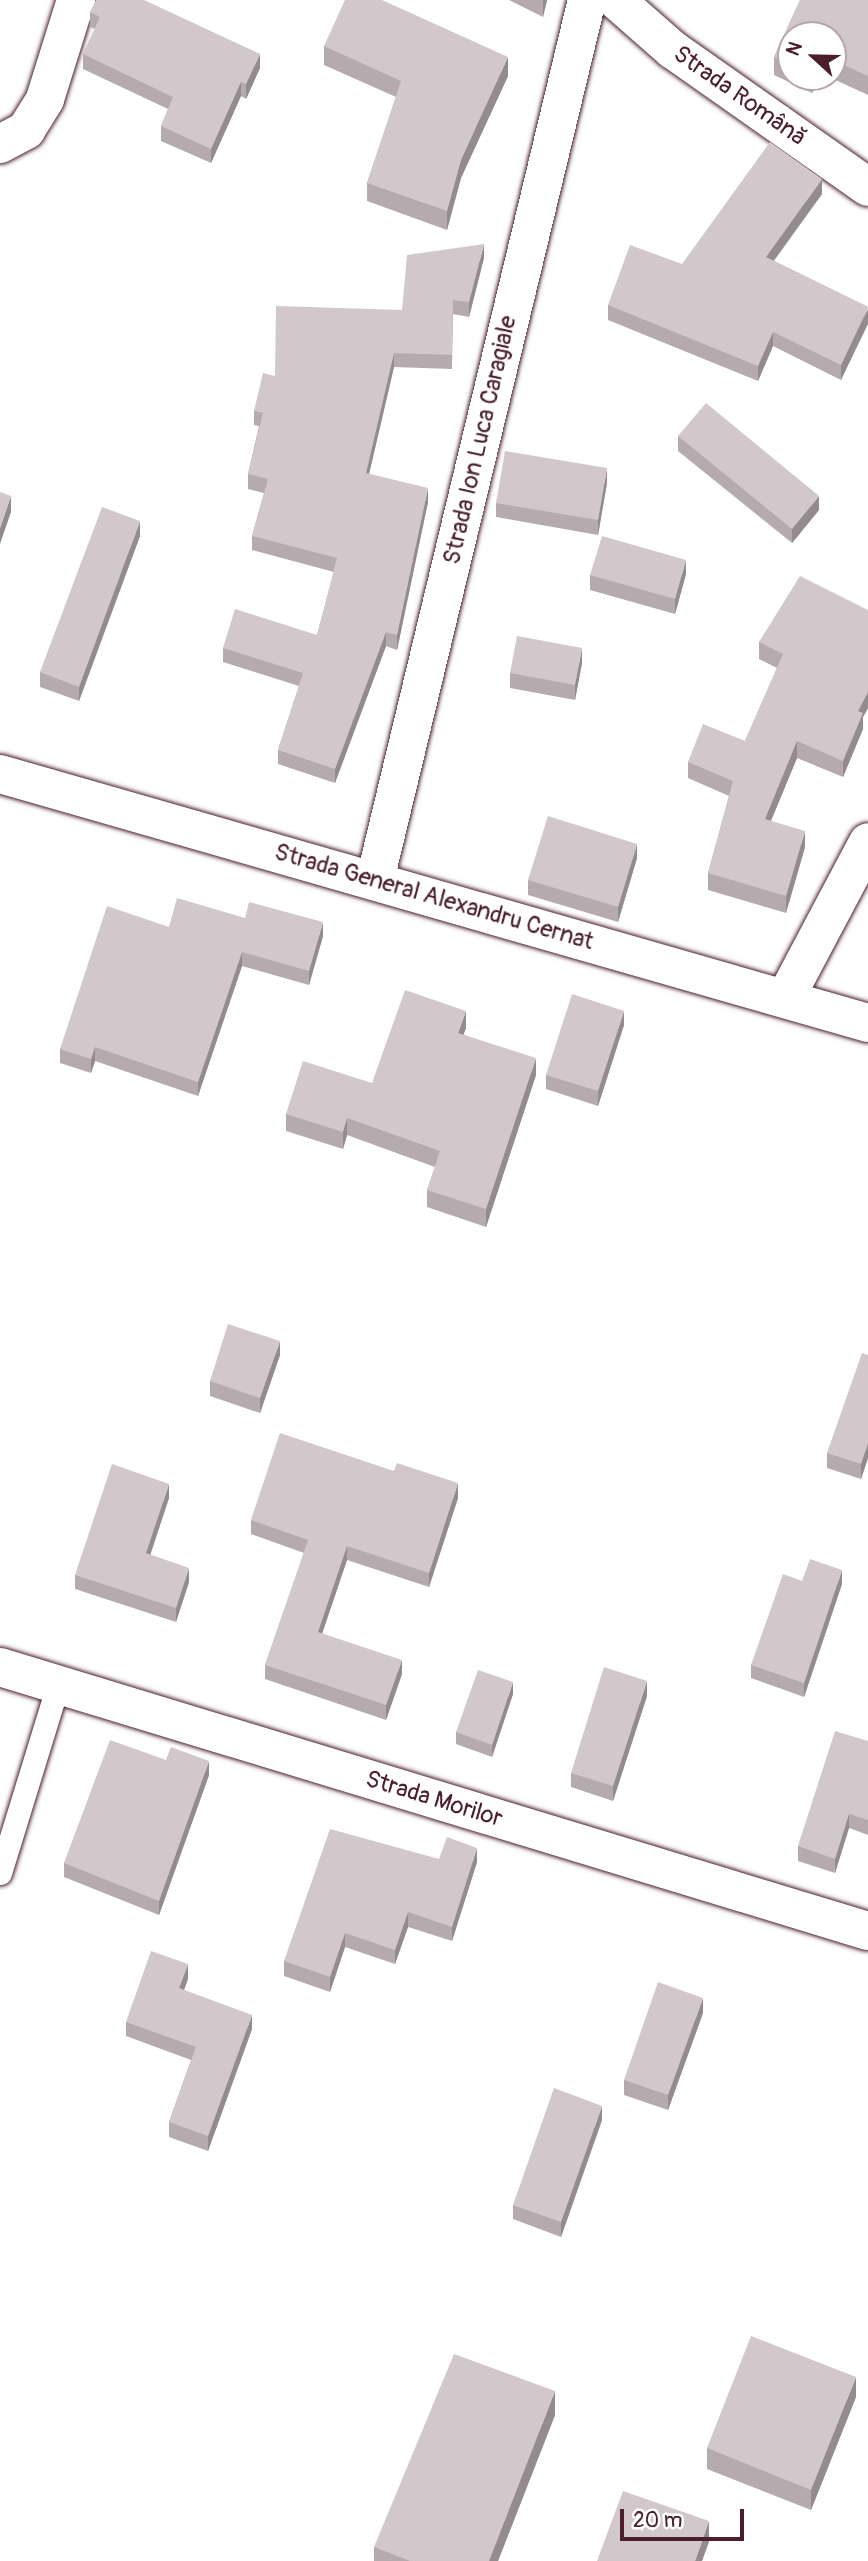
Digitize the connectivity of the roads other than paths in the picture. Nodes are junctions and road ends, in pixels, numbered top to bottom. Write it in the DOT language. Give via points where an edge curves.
graph roads {
  1 [pos="76,0"];
  2 [pos="587,0"];
  3 [pos="616,0"];
  4 [pos="0,144"];
  5 [pos="868,187"];
  6 [pos="0,774"];
  7 [pos="868,842"];
  8 [pos="375,880"];
  9 [pos="786,997"];
  10 [pos="868,1023"];
  11 [pos="0,1667"];
  12 [pos="58,1685"];
  13 [pos="0,1873"];
  14 [pos="868,1931"];
  1 -- 4 [label="street" via="45,99 26,130"];
  2 -- 8 [label="street, Strada Ion Luca Caragiale"];
  3 -- 5 [label="street, Strada Română" via="673,50"];
  6 -- 8 [label="street, Strada General Alexandru Cernat"];
  7 -- 9 [label="street"];
  8 -- 9 [label="street, Strada General Alexandru Cernat"];
  9 -- 10 [label="street, Strada General Alexandru Cernat"];
  11 -- 12 [label="street, Strada Morilor"];
  12 -- 13 [label="lane"];
  12 -- 14 [label="street, Strada Morilor"];
}
